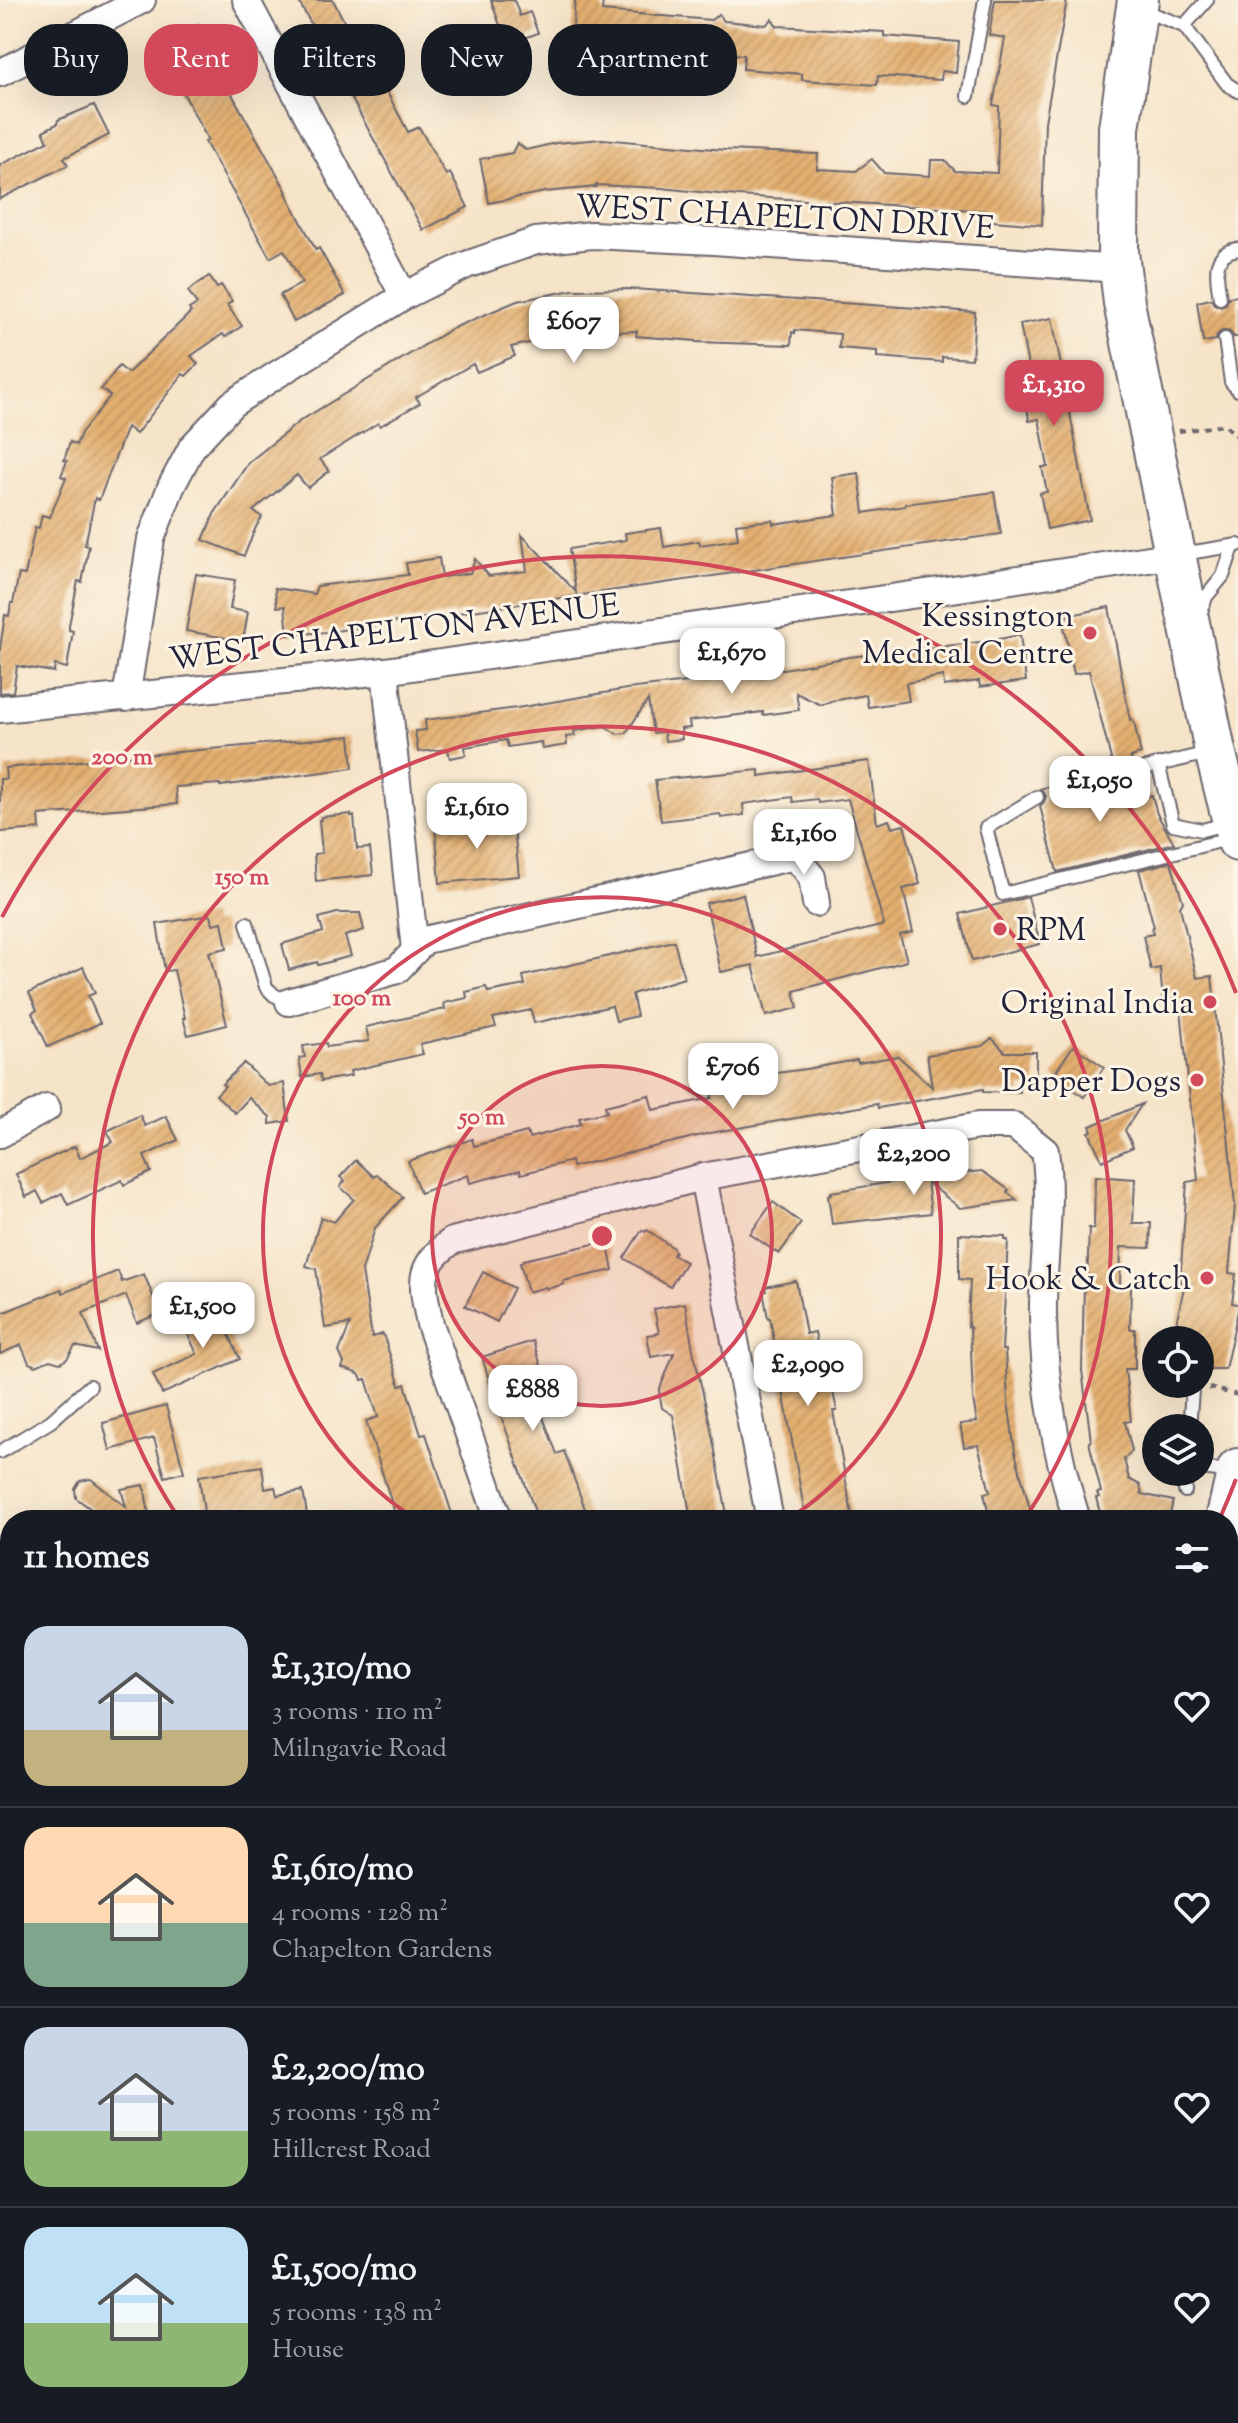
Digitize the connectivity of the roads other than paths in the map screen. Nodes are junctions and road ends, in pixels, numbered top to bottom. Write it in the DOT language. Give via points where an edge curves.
graph roads {
  1 [pos="142,0"];
  2 [pos="246,0"];
  3 [pos="985,0"];
  4 [pos="1207,0"];
  5 [pos="1137,7"];
  6 [pos="1184,26"];
  7 [pos="0,73"];
  8 [pos="1238,91"];
  9 [pos="968,96"];
  10 [pos="1238,249"];
  11 [pos="1120,269"];
  12 [pos="404,296"];
  13 [pos="1220,298"];
  14 [pos="1225,339"];
  15 [pos="1238,390"];
  16 [pos="1235,546"];
  17 [pos="1175,555"];
  18 [pos="1193,636"];
  19 [pos="385,671"];
  20 [pos="126,698"];
  21 [pos="0,709"];
  22 [pos="1215,751"];
  23 [pos="1158,764"];
  24 [pos="1076,785"];
  25 [pos="1037,797"];
  26 [pos="1236,833"];
  27 [pos="816,903"];
  28 [pos="247,923"];
  29 [pos="415,950"];
  30 [pos="289,1002"];
  31 [pos="47,1108"];
  32 [pos="0,1134"];
  33 [pos="703,1177"];
  34 [pos="90,1386"];
  35 [pos="0,1452"];
  36 [pos="1214,1469"];
  37 [pos="1238,1471"];
  38 [pos="1185,1486"];
  39 [pos="1185,1491"];
  40 [pos="495,1510"];
  41 [pos="768,1510"];
  42 [pos="1075,1510"];
  43 [pos="1228,1510"];
  1 -- 7 [label="street"];
  2 -- 12 [label="street"];
  3 -- 9 [label="lane"];
  4 -- 6 [label="lane"];
  5 -- 6 [label="lane"];
  5 -- 11 [label="main road" via="1119,128"];
  6 -- 8 [label="lane"];
  10 -- 13 [label="lane" via="1220,257 1215,267"];
  11 -- 12 [label="street, WEST CHAPELTON DRIVE" via="592,235 536,241 466,265"];
  11 -- 17 [label="main road"];
  12 -- 20 [label="street, WEST CHAPELTON DRIVE" via="232,404 192,447 151,539"];
  14 -- 15 [label="lane" via="1231,382"];
  16 -- 17 [label="lane"];
  16 -- 18 [label="lane" via="1223,576 1206,597"];
  17 -- 18 [label="main road"];
  17 -- 19 [label="street, WEST CHAPELTON AVENUE"];
  18 -- 22 [label="main road"];
  19 -- 20 [label="street, WEST CHAPELTON AVENUE"];
  19 -- 29 [label="street"];
  20 -- 21 [label="street, WEST CHAPELTON AVENUE"];
  22 -- 23 [label="lane"];
  22 -- 26 [label="main road"];
  23 -- 24 [label="lane"];
  23 -- 26 [label="lane" via="1173,824"];
  25 -- 26 [label="lane" via="986,828 1003,894"];
  27 -- 29 [label="street" via="812,877 795,856 425,940"];
  28 -- 30 [label="lane" via="266,987"];
  29 -- 30 [label="street" via="397,970"];
  31 -- 32 [label="street"];
  33 -- 40 [label="street" via="452,1241 425,1268 423,1292 430,1324"];
  33 -- 41 [label="street"];
  33 -- 42 [label="street" via="978,1126 1014,1126 1045,1151 1049,1177 1043,1315 1049,1407"];
  34 -- 35 [label="lane" via="51,1421"];
  36 -- 37 [label="lane"];
  37 -- 43 [label="main road"];
  38 -- 39 [label="lane"];
}
